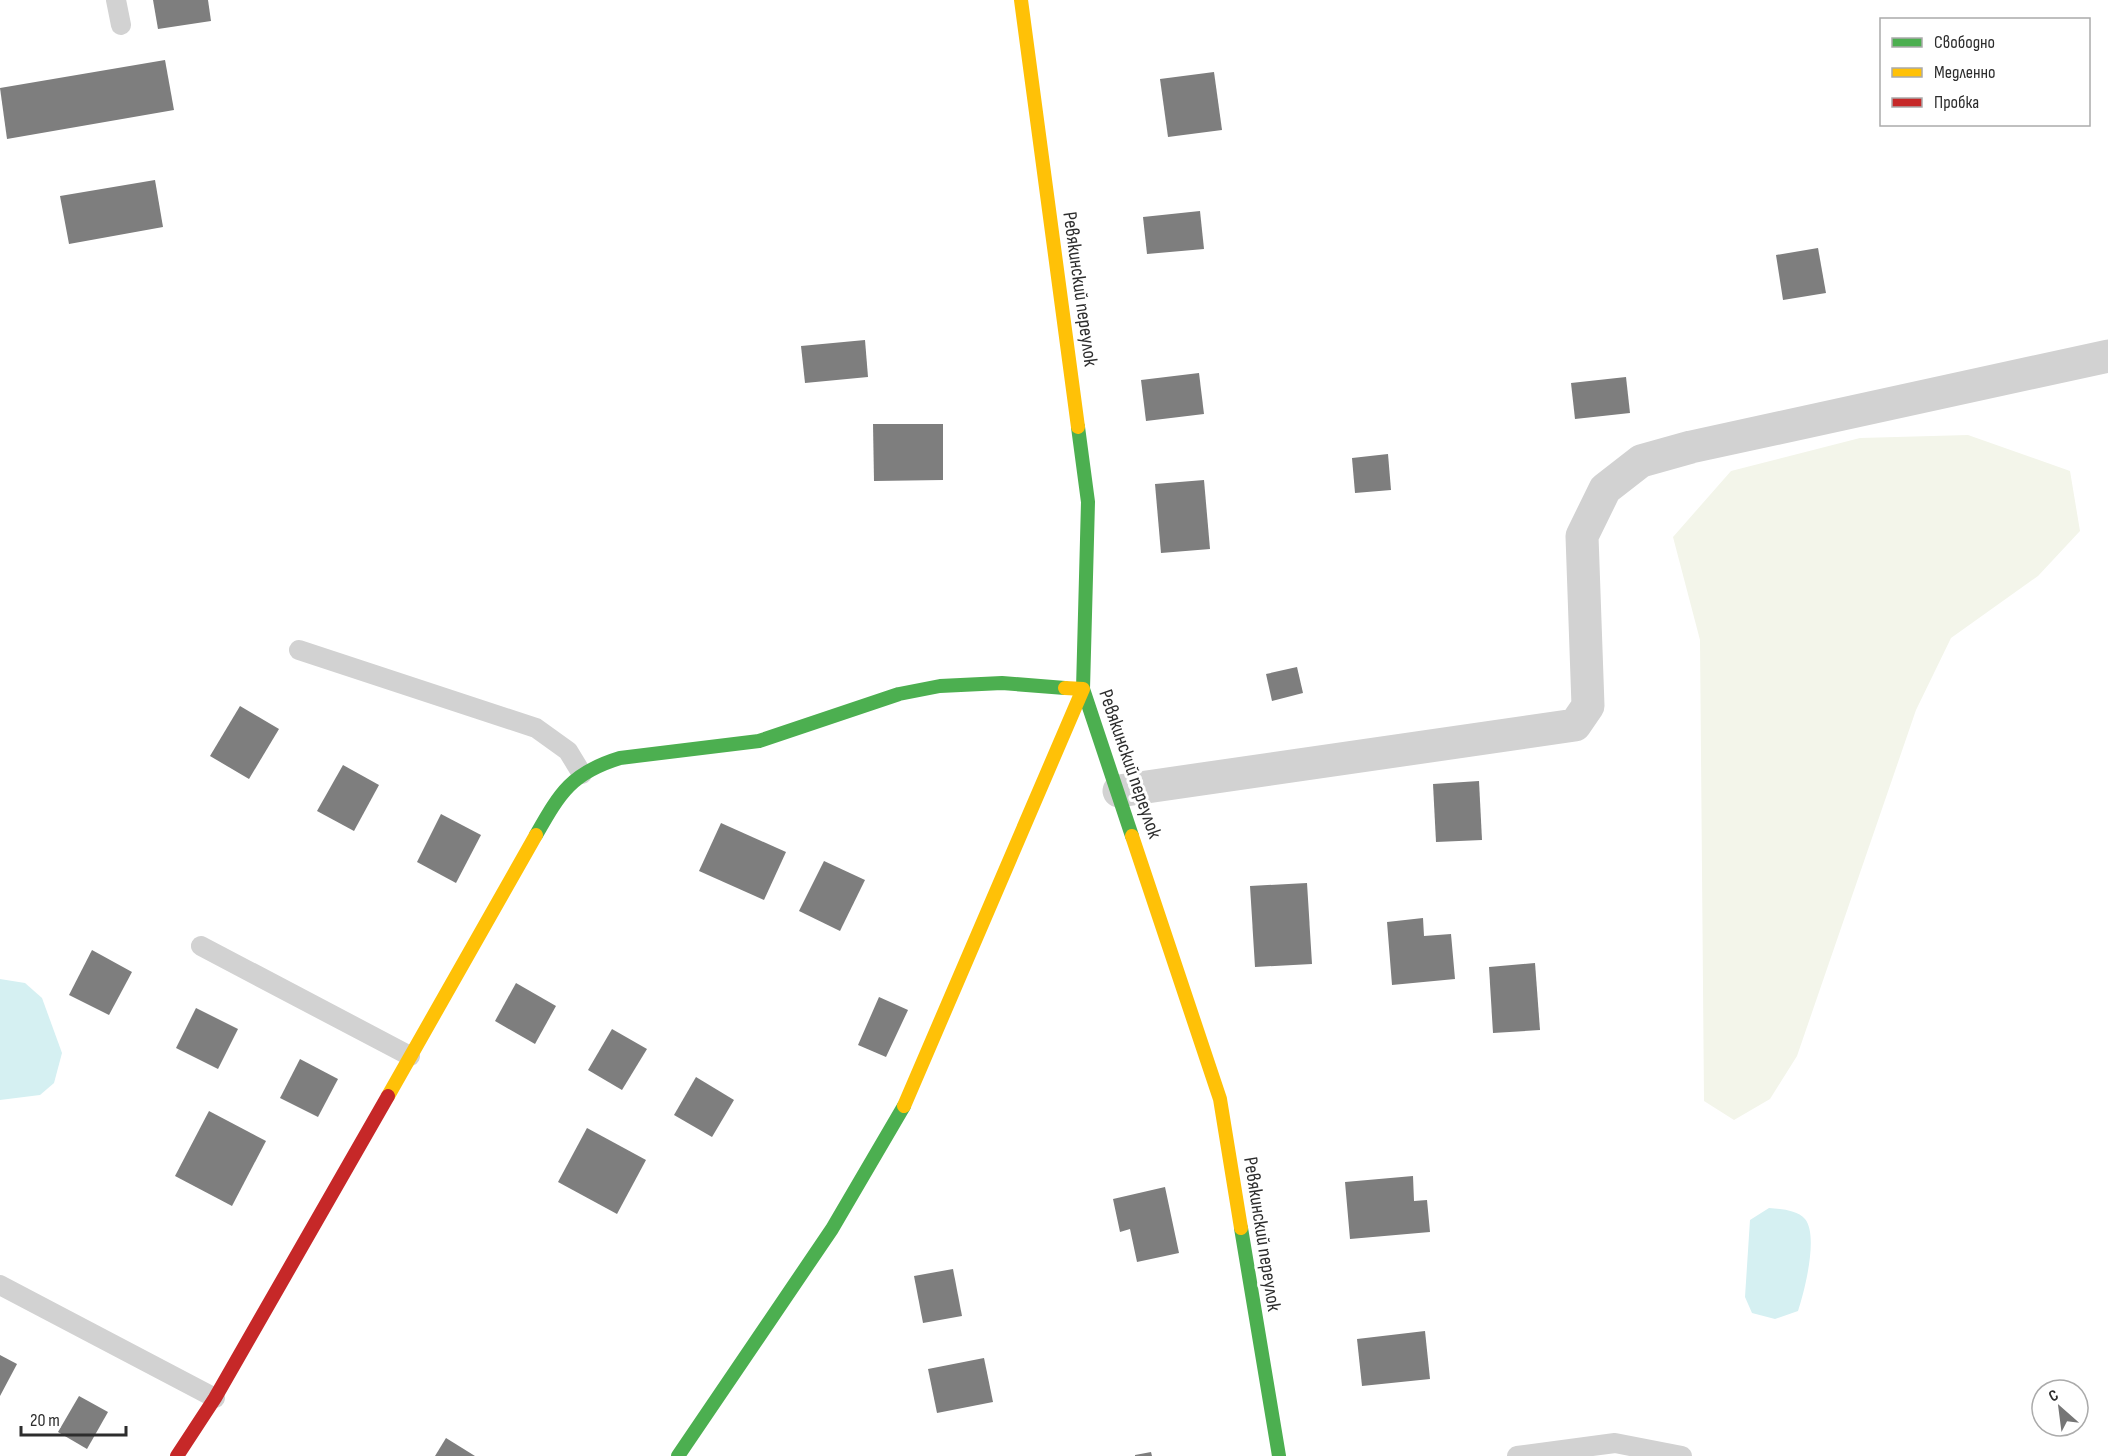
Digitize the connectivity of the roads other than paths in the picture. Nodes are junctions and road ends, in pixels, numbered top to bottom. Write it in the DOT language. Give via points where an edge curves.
graph roads {
  1 [pos="116,0"];
  2 [pos="1022,0"];
  3 [pos="121,25"];
  4 [pos="2108,356"];
  5 [pos="299,650"];
  6 [pos="1083,689"];
  7 [pos="582,774"];
  8 [pos="1119,791"];
  9 [pos="201,946"];
  10 [pos="410,1056"];
  11 [pos="0,1285"];
  12 [pos="216,1398"];
  13 [pos="1672,1455"];
  14 [pos="177,1456"];
  15 [pos="678,1456"];
  16 [pos="1283,1456"];
  17 [pos="1517,1456"];
  1 -- 3 [label="lane"];
  2 -- 6 [label="street, Ревякинский переулок" via="1088,502"];
  4 -- 8 [label="street" via="1641,461 1605,489 1582,536 1588,706 1575,725"];
  5 -- 7 [label="lane" via="536,728 568,751"];
  6 -- 7 [label="street" via="990,682 920,689 848,710 797,732 706,750 612,759"];
  6 -- 8 [label="street, Ревякинский переулок"];
  6 -- 15 [label="street" via="902,1110 832,1229"];
  7 -- 10 [label="street" via="561,792"];
  8 -- 16 [label="street, Ревякинский переулок" via="1220,1099"];
  9 -- 10 [label="lane"];
  10 -- 12 [label="street"];
  11 -- 12 [label="lane"];
  12 -- 14 [label="street"];
  13 -- 17 [label="lane" via="1615,1443"];
}
